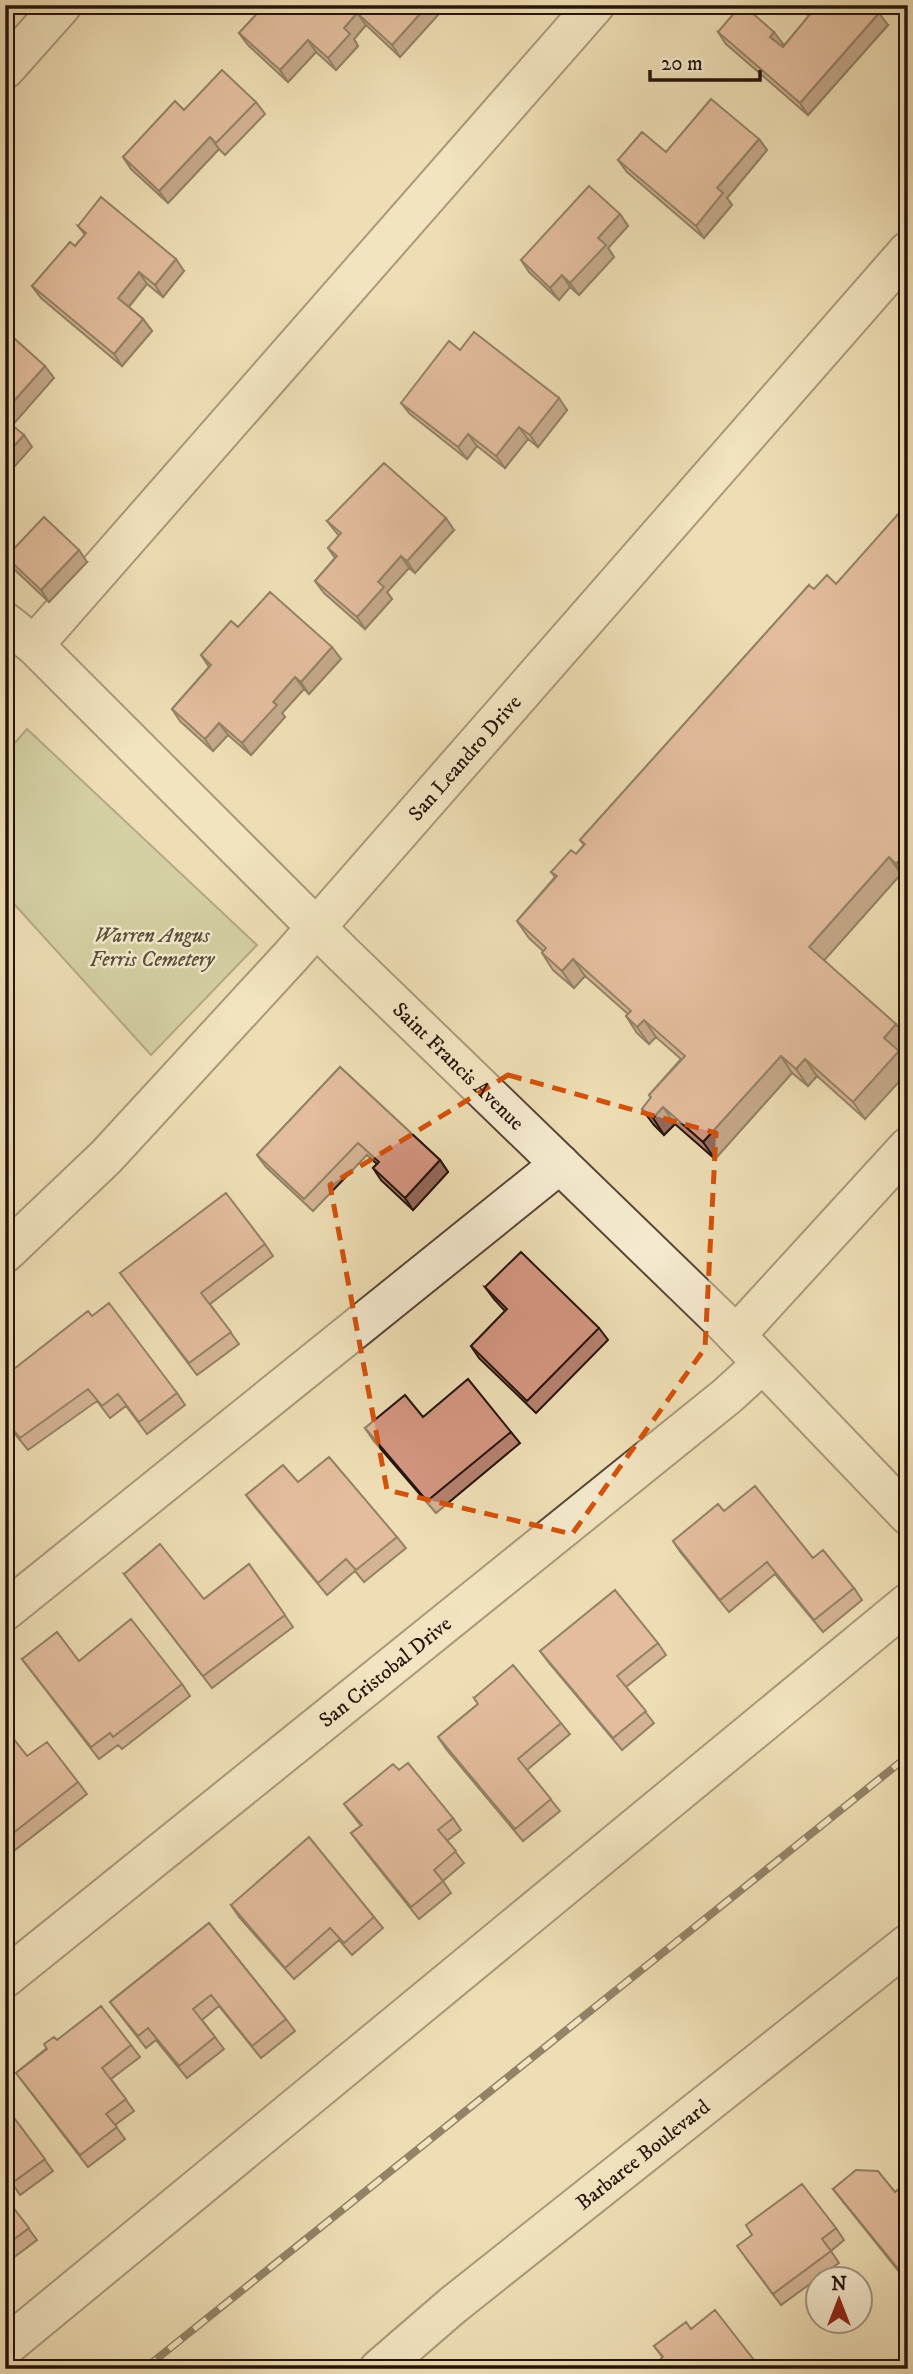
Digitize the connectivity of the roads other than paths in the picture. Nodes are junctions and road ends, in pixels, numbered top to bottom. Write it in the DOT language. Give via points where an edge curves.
graph roads {
  1 [pos="62,5"];
  2 [pos="596,5"];
  3 [pos="5,69"];
  4 [pos="908,250"];
  5 [pos="20,633"];
  6 [pos="316,926"];
  7 [pos="908,1147"];
  8 [pos="560,1164"];
  9 [pos="5,1253"];
  10 [pos="736,1335"];
  11 [pos="762,1364"];
  12 [pos="908,1515"];
  13 [pos="908,1603"];
  14 [pos="5,1611"];
  15 [pos="908,1944"];
  16 [pos="5,1978"];
  17 [pos="5,2347"];
  18 [pos="379,2369"];
  1 -- 3 [label="street"];
  2 -- 5 [label="street"];
  4 -- 6 [label="street, San Leandro Drive"];
  5 -- 6 [label="street, Saint Francis Avenue"];
  6 -- 8 [label="street, Saint Francis Avenue"];
  6 -- 9 [label="street, San Leandro Drive" via="106,1157"];
  7 -- 10 [label="street"];
  8 -- 10 [label="street, Saint Francis Avenue"];
  8 -- 14 [label="street"];
  10 -- 11 [label="street, Saint Francis Avenue"];
  11 -- 12 [label="street, Saint Francis Avenue"];
  11 -- 16 [label="street, San Cristobal Drive"];
  13 -- 17 [label="street"];
  15 -- 18 [label="street, Barbaree Boulevard" via="453,2305"];
}
